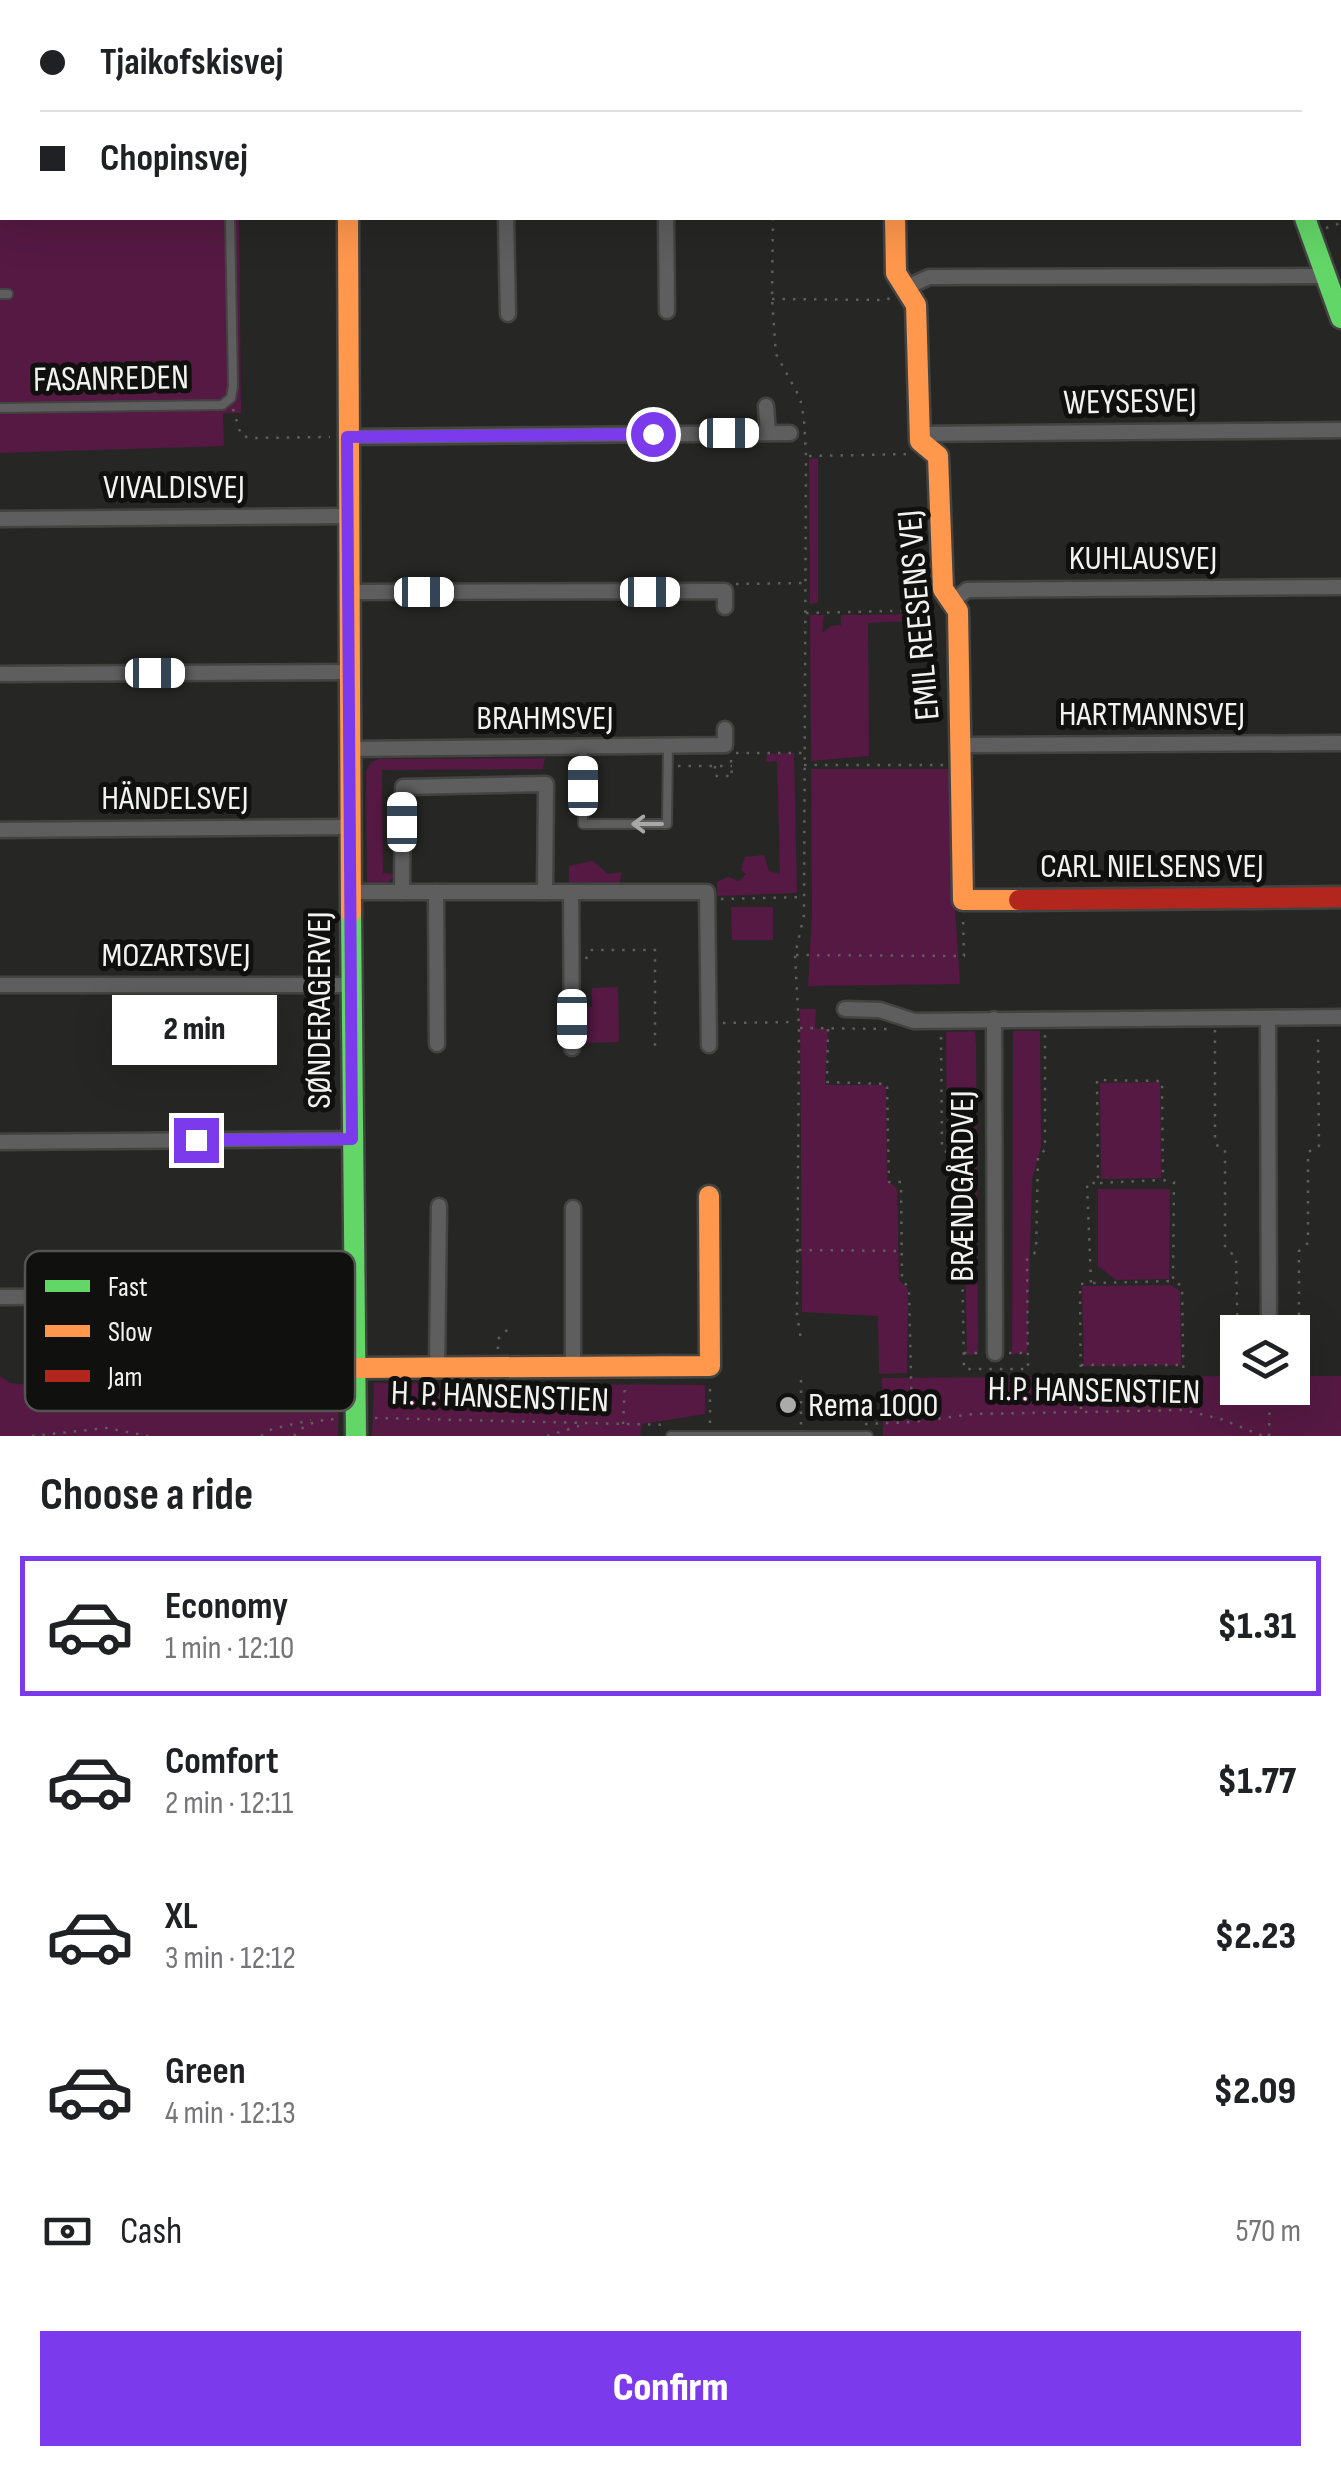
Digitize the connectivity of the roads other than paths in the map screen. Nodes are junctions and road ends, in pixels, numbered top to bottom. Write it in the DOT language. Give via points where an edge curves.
graph roads {
  1 [pos="230,220"];
  2 [pos="348,220"];
  3 [pos="506,220"];
  4 [pos="666,220"];
  5 [pos="895,220"];
  6 [pos="1306,220"];
  7 [pos="1326,276"];
  8 [pos="906,288"];
  9 [pos="667,312"];
  10 [pos="508,314"];
  11 [pos="1341,318"];
  12 [pos="766,406"];
  13 [pos="0,408"];
  14 [pos="1341,430"];
  15 [pos="768,433"];
  16 [pos="790,433"];
  17 [pos="347,437"];
  18 [pos="920,437"];
  19 [pos="348,516"];
  20 [pos="0,518"];
  21 [pos="1341,586"];
  22 [pos="348,592"];
  23 [pos="947,596"];
  24 [pos="725,599"];
  25 [pos="349,672"];
  26 [pos="0,674"];
  27 [pos="725,729"];
  28 [pos="1341,742"];
  29 [pos="583,747"];
  30 [pos="668,747"];
  31 [pos="350,749"];
  32 [pos="962,755"];
  33 [pos="350,827"];
  34 [pos="0,830"];
  35 [pos="350,892"];
  36 [pos="402,892"];
  37 [pos="436,892"];
  38 [pos="546,892"];
  39 [pos="571,892"];
  40 [pos="1341,897"];
  41 [pos="964,900"];
  42 [pos="351,985"];
  43 [pos="0,986"];
  44 [pos="845,1009"];
  45 [pos="1341,1017"];
  46 [pos="1268,1018"];
  47 [pos="994,1019"];
  48 [pos="437,1044"];
  49 [pos="709,1045"];
  50 [pos="572,1048"];
  51 [pos="352,1139"];
  52 [pos="0,1142"];
  53 [pos="709,1196"];
  54 [pos="440,1206"];
  55 [pos="573,1208"];
  56 [pos="353,1251"];
  57 [pos="0,1297"];
  58 [pos="25,1297"];
  59 [pos="1268,1315"];
  60 [pos="995,1353"];
  61 [pos="437,1367"];
  62 [pos="573,1367"];
  63 [pos="355,1368"];
  64 [pos="355,1388"];
  65 [pos="357,1427"];
  66 [pos="710,1435"];
  67 [pos="671,1436"];
  68 [pos="724,1436"];
  69 [pos="868,1436"];
  1 -- 13 [label="lane, FASANREDEN" via="233,386 222,405"];
  2 -- 17 [label="street, SØNDERAGERVEJ"];
  3 -- 10 [label="street"];
  4 -- 9 [label="street"];
  5 -- 8 [label="street, EMIL REESENS VEJ" via="896,272"];
  6 -- 7 [label="street"];
  7 -- 8 [label="street" via="929,277"];
  7 -- 11 [label="street"];
  8 -- 18 [label="street, EMIL REESENS VEJ" via="916,306"];
  12 -- 15 [label="street"];
  14 -- 18 [label="street, WEYSESVEJ"];
  15 -- 16 [label="street"];
  15 -- 17 [label="street"];
  17 -- 19 [label="street, SØNDERAGERVEJ"];
  18 -- 23 [label="street, EMIL REESENS VEJ" via="938,456"];
  19 -- 20 [label="street, VIVALDISVEJ"];
  19 -- 22 [label="street, SØNDERAGERVEJ"];
  21 -- 23 [label="street, KUHLAUSVEJ" via="967,590"];
  22 -- 24 [label="street"];
  22 -- 25 [label="street, SØNDERAGERVEJ"];
  23 -- 32 [label="street, EMIL REESENS VEJ" via="958,611"];
  25 -- 26 [label="street"];
  25 -- 31 [label="street, SØNDERAGERVEJ"];
  27 -- 30 [label="street, BRAHMSVEJ" via="725,745"];
  28 -- 32 [label="street, HARTMANNSVEJ"];
  29 -- 30 [label="street, BRAHMSVEJ"];
  30 -- 29 [label="lane, one-way" via="667,824 583,824"];
  29 -- 31 [label="street, BRAHMSVEJ"];
  31 -- 33 [label="street, SØNDERAGERVEJ"];
  32 -- 41 [label="street, EMIL REESENS VEJ"];
  33 -- 34 [label="street, HÄNDELSVEJ"];
  33 -- 35 [label="street, SØNDERAGERVEJ"];
  35 -- 36 [label="street, SØNDERAGERVEJ"];
  35 -- 42 [label="street, SØNDERAGERVEJ"];
  36 -- 37 [label="street, SØNDERAGERVEJ"];
  36 -- 38 [label="street" via="402,786 546,784"];
  37 -- 38 [label="street, SØNDERAGERVEJ"];
  37 -- 48 [label="street"];
  38 -- 39 [label="street, SØNDERAGERVEJ"];
  39 -- 49 [label="street, SØNDERAGERVEJ" via="707,892"];
  39 -- 50 [label="street"];
  40 -- 41 [label="street, CARL NIELSENS VEJ"];
  42 -- 43 [label="street, MOZARTSVEJ"];
  42 -- 51 [label="street, SØNDERAGERVEJ"];
  44 -- 47 [label="street" via="880,1010 914,1021"];
  45 -- 46 [label="street"];
  46 -- 47 [label="street"];
  46 -- 59 [label="street"];
  47 -- 60 [label="street, BRÆNDGÅRDVEJ"];
  51 -- 52 [label="street"];
  51 -- 56 [label="street, SØNDERAGERVEJ"];
  53 -- 62 [label="street" via="710,1366"];
  54 -- 61 [label="street"];
  55 -- 62 [label="street"];
  57 -- 58 [label="street"];
  61 -- 62 [label="street"];
  61 -- 63 [label="street"];
  64 -- 65 [label="street, SØNDERAGERVEJ"];
  66 -- 67 [label="lane"];
  66 -- 68 [label="lane"];
  68 -- 69 [label="lane"];
}
